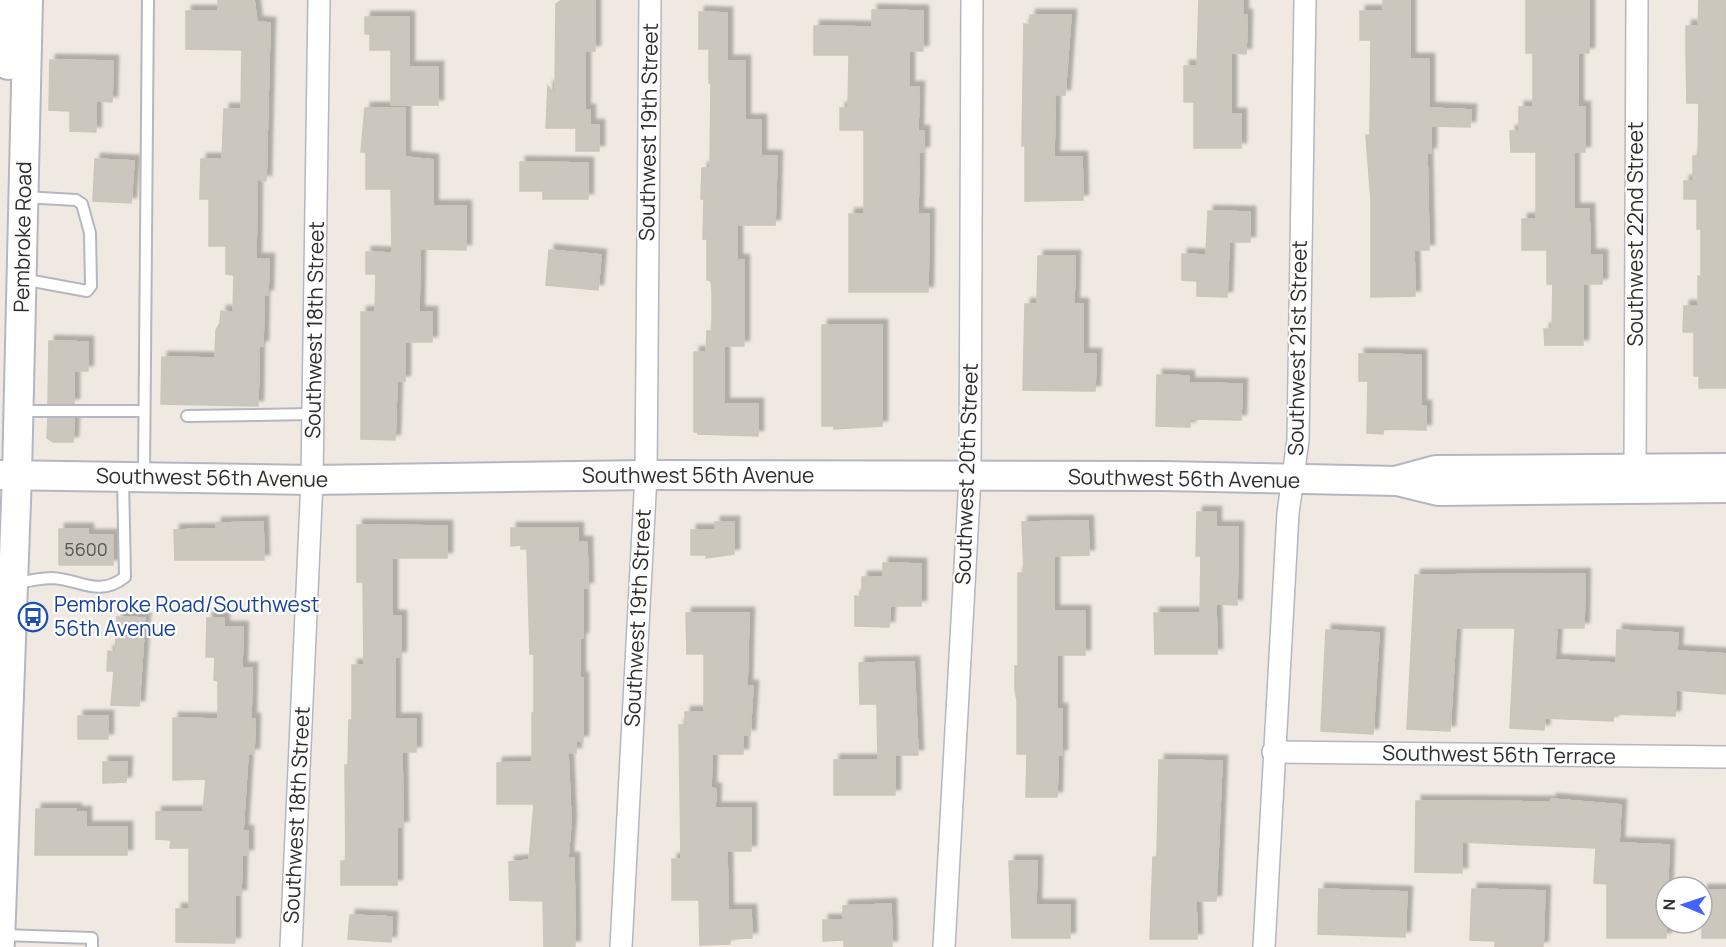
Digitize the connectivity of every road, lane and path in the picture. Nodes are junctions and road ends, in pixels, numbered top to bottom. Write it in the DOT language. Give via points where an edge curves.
graph roads {
  1 [pos="8,0"];
  2 [pos="28,0"];
  3 [pos="148,0"];
  4 [pos="319,0"];
  5 [pos="650,0"];
  6 [pos="972,0"];
  7 [pos="1305,0"];
  8 [pos="1637,0"];
  9 [pos="26,110"];
  10 [pos="24,196"];
  11 [pos="22,279"];
  12 [pos="19,411"];
  13 [pos="144,411"];
  14 [pos="313,414"];
  15 [pos="187,416"];
  16 [pos="1635,468"];
  17 [pos="1726,468"];
  18 [pos="9,474"];
  19 [pos="646,475"];
  20 [pos="134,476"];
  21 [pos="970,477"];
  22 [pos="312,480"];
  23 [pos="1294,481"];
  24 [pos="1397,481"];
  25 [pos="1726,488"];
  26 [pos="13,584"];
  27 [pos="1273,752"];
  28 [pos="1726,757"];
  29 [pos="0,935"];
  30 [pos="0,943"];
  31 [pos="92,947"];
  32 [pos="291,947"];
  33 [pos="621,947"];
  34 [pos="944,947"];
  35 [pos="1264,947"];
  1 -- 9 [label="street" via="8,79"];
  2 -- 9 [label="street, Pembroke Road"];
  3 -- 13 [label="lane"];
  4 -- 14 [label="street, Southwest 18th Street"];
  5 -- 19 [label="street, Southwest 19th Street"];
  6 -- 21 [label="street, Southwest 20th Street"];
  7 -- 23 [label="street, Southwest 21st Street" via="1298,440"];
  8 -- 16 [label="street, Southwest 22nd Street"];
  9 -- 10 [label="street, Pembroke Road"];
  10 -- 11 [label="street, Pembroke Road"];
  10 -- 11 [label="lane" via="76,200 82,204 90,232 90,286 87,291"];
  11 -- 12 [label="street, Pembroke Road"];
  12 -- 13 [label="lane"];
  12 -- 18 [label="street, Pembroke Road"];
  13 -- 20 [label="lane"];
  14 -- 15 [label="lane"];
  14 -- 22 [label="street, Southwest 18th Street"];
  16 -- 17 [label="street, Southwest 56th Avenue"];
  16 -- 24 [label="street, Southwest 56th Avenue" via="1436,470"];
  18 -- 20 [label="street, Southwest 56th Avenue"];
  18 -- 26 [label="street, Pembroke Road"];
  19 -- 21 [label="street, Southwest 56th Avenue"];
  19 -- 22 [label="street, Southwest 56th Avenue"];
  19 -- 33 [label="street, Southwest 19th Street"];
  20 -- 22 [label="street, Southwest 56th Avenue"];
  20 -- 26 [label="lane" via="125,577 114,585 87,587 51,578"];
  21 -- 23 [label="street, Southwest 56th Avenue" via="1162,476"];
  21 -- 34 [label="street, Southwest 20th Street"];
  22 -- 32 [label="street, Southwest 18th Street"];
  23 -- 24 [label="street, Southwest 56th Avenue"];
  23 -- 27 [label="street, Southwest 21st Street" via="1288,513"];
  24 -- 25 [label="street, Southwest 56th Avenue" via="1438,491"];
  26 -- 29 [label="street, Pembroke Road"];
  27 -- 28 [label="street, Southwest 56th Terrace"];
  27 -- 35 [label="street, Southwest 21st Street"];
  29 -- 30 [label="street, Pembroke Road"];
  29 -- 31 [label="lane" via="92,939"];
}
